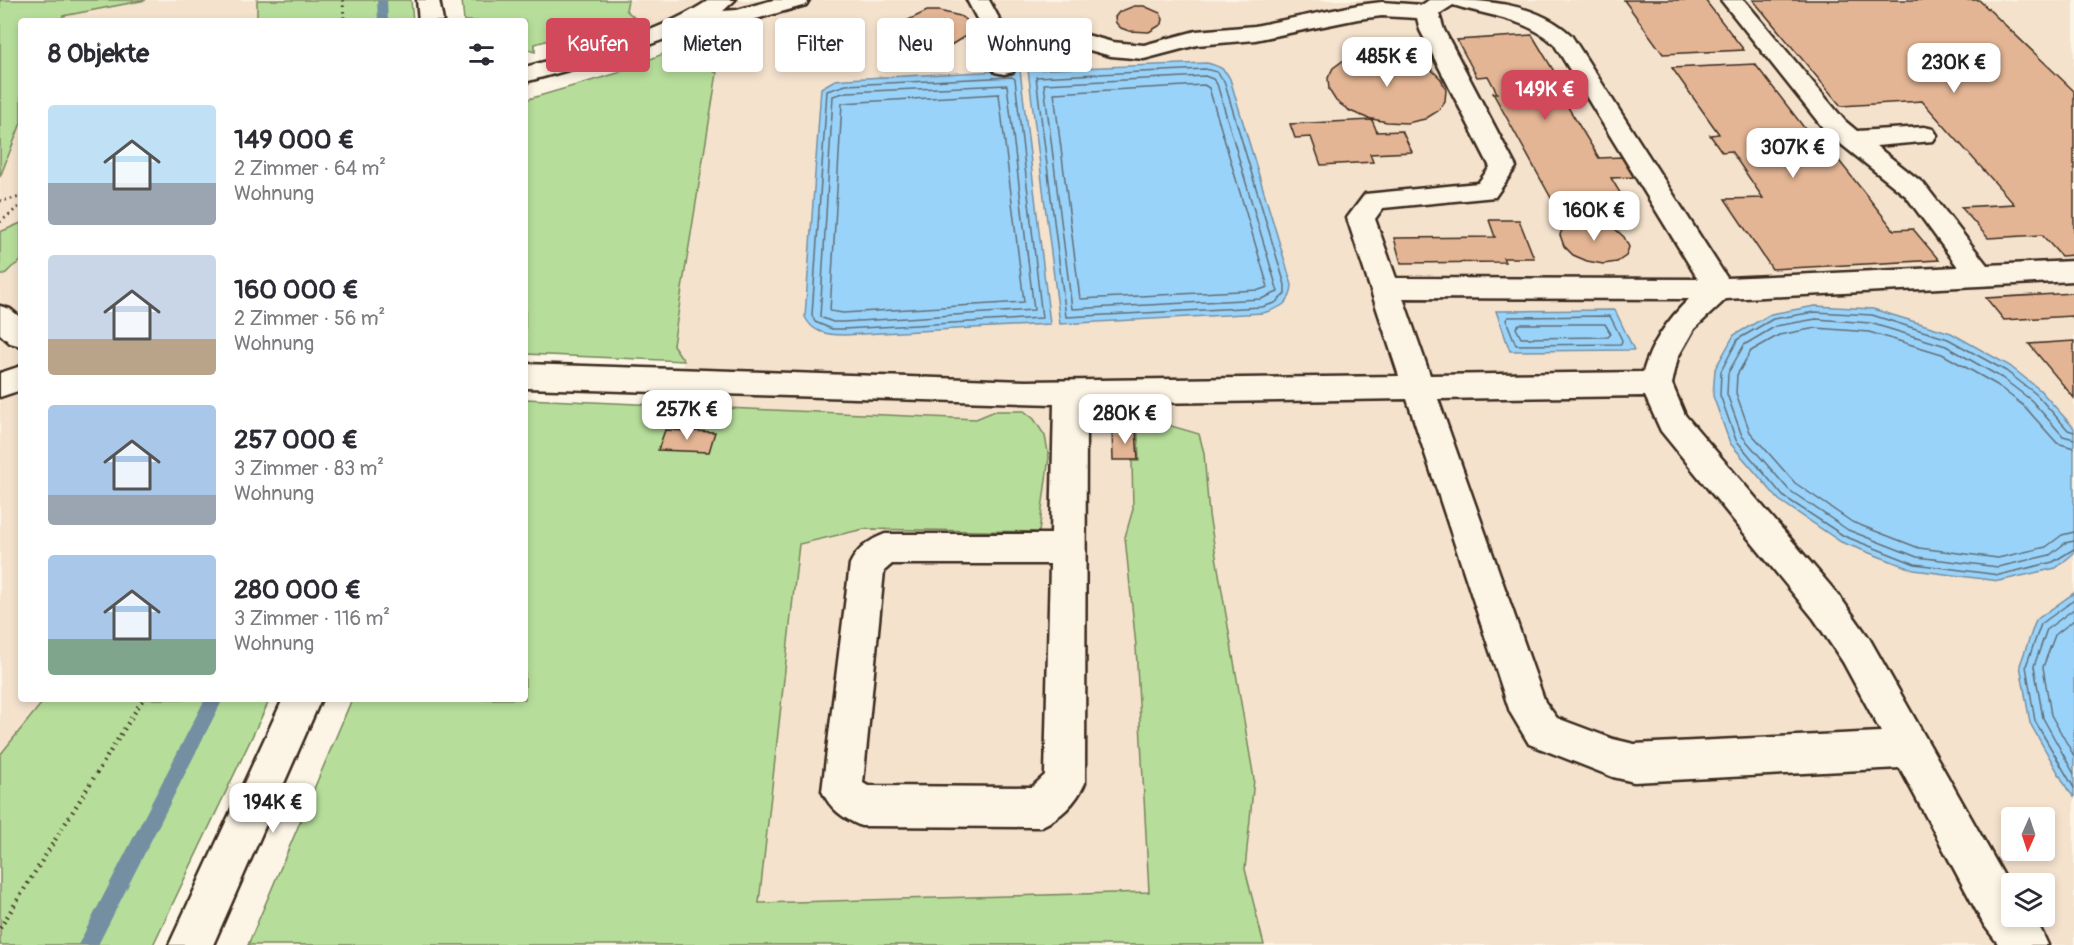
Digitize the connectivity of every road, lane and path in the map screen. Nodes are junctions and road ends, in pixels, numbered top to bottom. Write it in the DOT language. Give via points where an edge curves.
graph roads {
  1 [pos="343,0"];
  2 [pos="428,0"];
  3 [pos="724,0"];
  4 [pos="798,0"];
  5 [pos="978,0"];
  6 [pos="1461,0"];
  7 [pos="1732,0"];
  8 [pos="1435,6"];
  9 [pos="690,10"];
  10 [pos="344,18"];
  11 [pos="431,18"];
  12 [pos="986,18"];
  13 [pos="1092,45"];
  14 [pos="528,74"];
  15 [pos="1924,135"];
  16 [pos="1849,139"];
  17 [pos="18,198"];
  18 [pos="0,201"];
  19 [pos="18,207"];
  20 [pos="0,222"];
  21 [pos="2074,271"];
  22 [pos="1980,276"];
  23 [pos="1384,288"];
  24 [pos="1719,289"];
  25 [pos="0,318"];
  26 [pos="18,333"];
  27 [pos="528,376"];
  28 [pos="18,379"];
  29 [pos="1656,384"];
  30 [pos="0,385"];
  31 [pos="1418,386"];
  32 [pos="1070,393"];
  33 [pos="1068,549"];
  34 [pos="141,702"];
  35 [pos="301,702"];
  36 [pos="1911,749"];
  37 [pos="0,928"];
  38 [pos="191,945"];
  39 [pos="2026,945"];
  1 -- 10 [label="path"];
  2 -- 11 [label="street"];
  3 -- 9 [label="street"];
  4 -- 9 [label="street" via="738,17"];
  5 -- 12 [label="street"];
  6 -- 24 [label="street" via="1531,19 1558,34"];
  7 -- 16 [label="street"];
  8 -- 13 [label="street" via="1358,12 1256,33 1196,38 1144,52"];
  8 -- 23 [label="street" via="1432,30 1503,167 1486,191 1375,200 1360,218"];
  9 -- 14 [label="street" via="600,55"];
  15 -- 16 [label="street"];
  16 -- 22 [label="street" via="1915,190"];
  17 -- 18 [label="path"];
  19 -- 20 [label="path"];
  21 -- 22 [label="street"];
  22 -- 24 [label="street"];
  23 -- 24 [label="street"];
  23 -- 31 [label="street"];
  24 -- 29 [label="street" via="1684,321 1663,356"];
  25 -- 26 [label="street"];
  27 -- 32 [label="street"];
  28 -- 30 [label="street"];
  29 -- 31 [label="street"];
  29 -- 36 [label="street" via="1672,422 1845,633"];
  31 -- 32 [label="street"];
  31 -- 36 [label="street" via="1529,712 1543,731 1634,763"];
  32 -- 33 [label="street"];
  33 -- 33 [label="street" via="1065,783 1040,807 861,806 842,791 867,564 885,549"];
  34 -- 37 [label="path"];
  35 -- 38 [label="street"];
  36 -- 39 [label="street" via="1999,910"];
}
